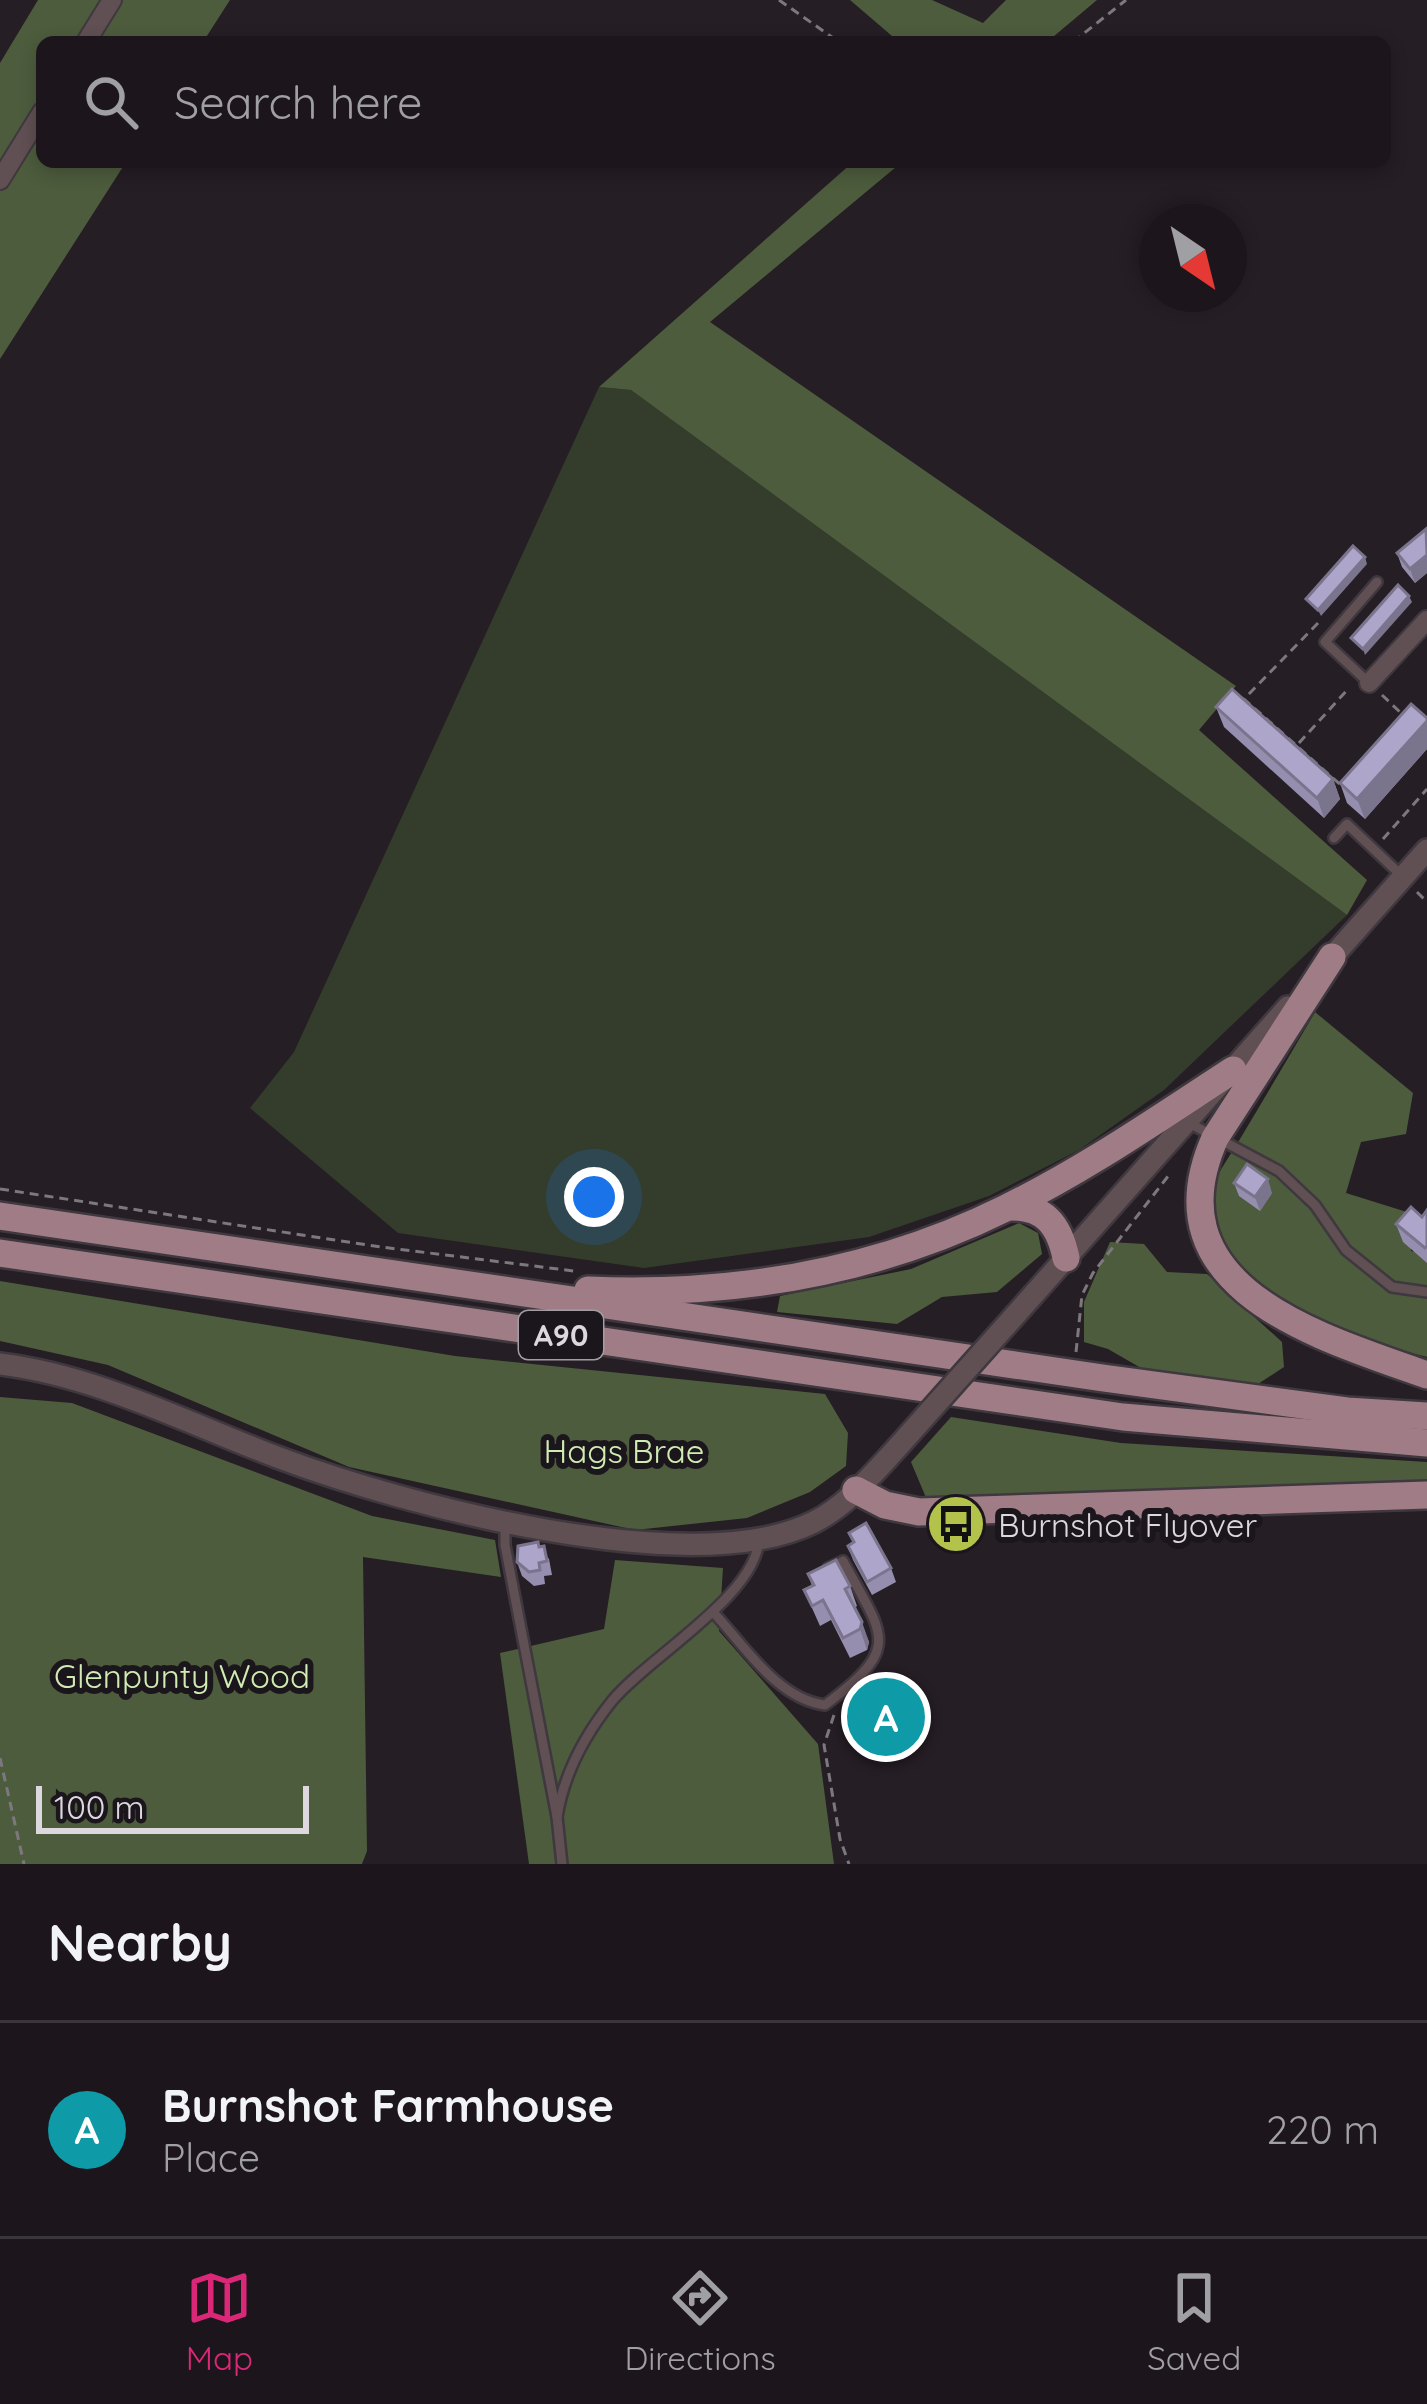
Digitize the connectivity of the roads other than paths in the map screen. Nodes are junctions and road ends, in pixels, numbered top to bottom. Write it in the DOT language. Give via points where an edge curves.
graph roads {
  1 [pos="112,0"];
  2 [pos="90,36"];
  3 [pos="36,122"];
  4 [pos="0,179"];
  5 [pos="1377,582"];
  6 [pos="1427,620"];
  7 [pos="1370,683"];
  8 [pos="1334,838"];
  9 [pos="1427,850"];
  10 [pos="1403,877"];
  11 [pos="1332,957"];
  12 [pos="1233,1070"];
  13 [pos="1178,1116"];
  14 [pos="1215,1138"];
  15 [pos="1009,1207"];
  16 [pos="0,1216"];
  17 [pos="0,1253"];
  18 [pos="1066,1258"];
  19 [pos="458,1284"];
  20 [pos="1427,1292"];
  21 [pos="0,1364"];
  22 [pos="1427,1375"];
  23 [pos="1427,1416"];
  24 [pos="1427,1443"];
  25 [pos="856,1490"];
  26 [pos="1427,1495"];
  27 [pos="505,1520"];
  28 [pos="760,1538"];
  29 [pos="820,1573"];
  30 [pos="713,1612"];
  31 [pos="557,1817"];
  32 [pos="562,1864"];
  1 -- 2 [label="street"];
  3 -- 4 [label="street"];
  5 -- 7 [label="lane" via="1325,642"];
  6 -- 7 [label="street"];
  8 -- 10 [label="lane" via="1347,824"];
  9 -- 10 [label="street"];
  10 -- 11 [label="street"];
  11 -- 12 [label="street"];
  11 -- 14 [label="main road"];
  12 -- 13 [label="main road"];
  13 -- 14 [label="lane"];
  13 -- 15 [label="main road"];
  13 -- 18 [label="street" via="1167,1144"];
  14 -- 20 [label="lane" via="1279,1171 1346,1250 1392,1287"];
  14 -- 22 [label="main road" via="1201,1206 1223,1269 1270,1312"];
  15 -- 18 [label="main road" via="1029,1207 1052,1221"];
  15 -- 19 [label="main road" via="909,1249 785,1281 627,1292"];
  16 -- 19 [label="main road, A90"];
  17 -- 24 [label="main road, A90" via="1123,1417"];
  18 -- 25 [label="street, bridge"];
  19 -- 23 [label="main road, A90" via="1103,1378"];
  21 -- 27 [label="street" via="102,1389 367,1487"];
  25 -- 26 [label="main road" via="919,1512"];
  25 -- 28 [label="street" via="813,1522"];
  27 -- 28 [label="street" via="616,1540"];
  27 -- 31 [label="lane"];
  28 -- 30 [label="lane" via="751,1566"];
  29 -- 30 [label="lane" via="843,1561 877,1624 879,1650 863,1676 825,1705 787,1692"];
  30 -- 31 [label="lane" via="614,1699 574,1759"];
  31 -- 32 [label="lane"];
}
